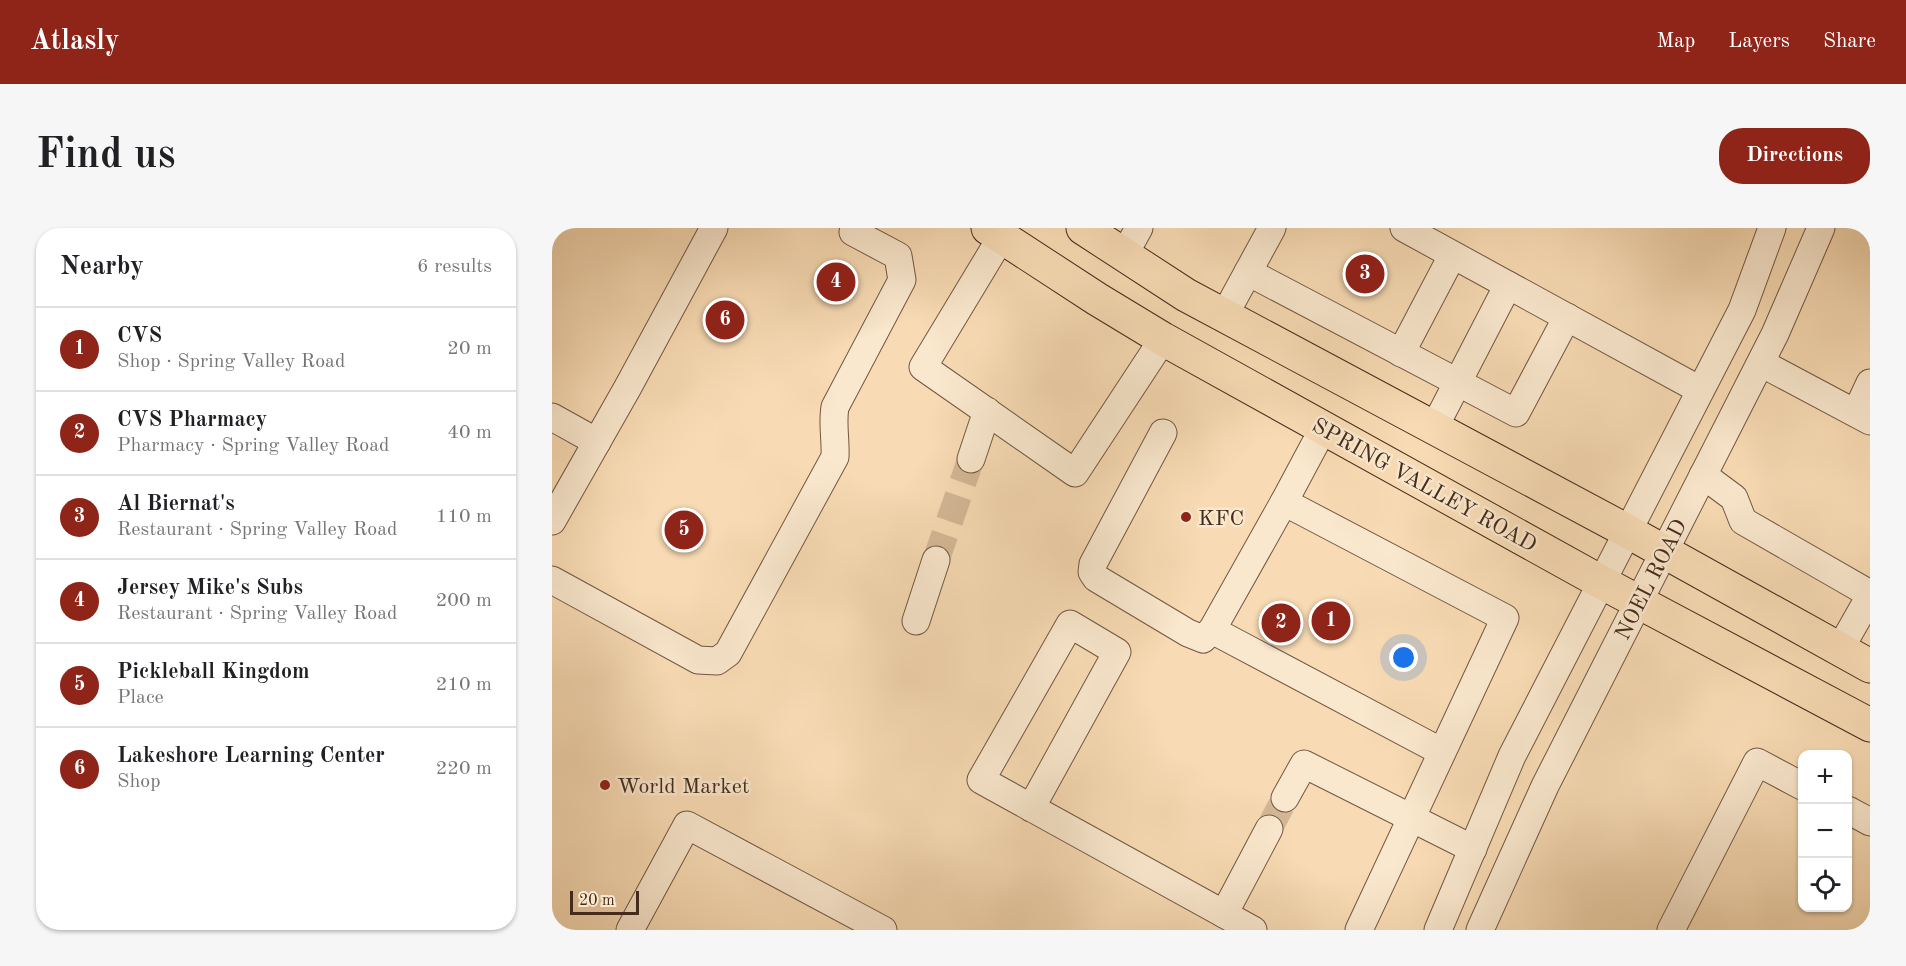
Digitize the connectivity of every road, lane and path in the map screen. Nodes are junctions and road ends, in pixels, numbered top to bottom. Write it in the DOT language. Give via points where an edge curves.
graph roads {
  1 [pos="714,228"];
  2 [pos="1272,228"];
  3 [pos="1404,228"];
  4 [pos="1772,228"];
  5 [pos="1821,228"];
  6 [pos="852,229"];
  7 [pos="1091,230"];
  8 [pos="995,232"];
  9 [pos="1132,241"];
  10 [pos="1452,256"];
  11 [pos="1248,272"];
  12 [pos="1508,285"];
  13 [pos="1185,295"];
  14 [pos="1224,316"];
  15 [pos="1567,317"];
  16 [pos="1163,339"];
  17 [pos="1401,353"];
  18 [pos="1761,363"];
  19 [pos="1870,383"];
  20 [pos="1457,384"];
  21 [pos="1700,390"];
  22 [pos="987,411"];
  23 [pos="552,417"];
  24 [pos="1863,417"];
  25 [pos="1434,428"];
  26 [pos="1323,429"];
  27 [pos="1163,433"];
  28 [pos="597,442"];
  29 [pos="971,459"];
  30 [pos="1703,475"];
  31 [pos="1284,502"];
  32 [pos="552,521"];
  33 [pos="1627,531"];
  34 [pos="1664,552"];
  35 [pos="936,560"];
  36 [pos="552,580"];
  37 [pos="1601,582"];
  38 [pos="1870,595"];
  39 [pos="1638,601"];
  40 [pos="916,621"];
  41 [pos="1212,630"];
  42 [pos="1840,649"];
  43 [pos="1870,666"];
  44 [pos="1803,689"];
  45 [pos="1870,698"];
  46 [pos="1870,725"];
  47 [pos="1442,752"];
  48 [pos="1798,783"];
  49 [pos="1285,798"];
  50 [pos="1030,808"];
  51 [pos="1852,812"];
  52 [pos="1411,819"];
  53 [pos="1870,822"];
  54 [pos="1269,829"];
  55 [pos="1473,849"];
  56 [pos="1224,914"];
  57 [pos="630,930"];
  58 [pos="883,930"];
  59 [pos="1253,930"];
  60 [pos="1359,930"];
  61 [pos="1437,930"];
  62 [pos="1480,930"];
  63 [pos="1671,930"];
  1 -- 28 [label="street"];
  2 -- 11 [label="street"];
  3 -- 10 [label="street"];
  4 -- 21 [label="street, NOEL ROAD" via="1742,310"];
  5 -- 18 [label="street, NOEL ROAD"];
  6 -- 36 [label="street" via="898,256 902,280 835,407 834,457 728,653 717,662 698,660"];
  7 -- 9 [label="main road"];
  8 -- 16 [label="main road, SPRING VALLEY ROAD"];
  8 -- 22 [label="street" via="923,367"];
  9 -- 13 [label="main road"];
  10 -- 12 [label="street"];
  10 -- 17 [label="street"];
  11 -- 14 [label="street"];
  11 -- 17 [label="street"];
  12 -- 15 [label="street"];
  12 -- 20 [label="street"];
  13 -- 14 [label="main road"];
  13 -- 16 [label="main road"];
  14 -- 25 [label="main road"];
  15 -- 20 [label="street" via="1516,413"];
  15 -- 21 [label="street"];
  16 -- 22 [label="street" via="1075,473"];
  16 -- 26 [label="main road, SPRING VALLEY ROAD"];
  17 -- 20 [label="street"];
  18 -- 24 [label="street"];
  18 -- 30 [label="street, NOEL ROAD"];
  19 -- 24 [label="street"];
  20 -- 25 [label="street"];
  21 -- 33 [label="street, NOEL ROAD"];
  22 -- 29 [label="street"];
  23 -- 28 [label="street"];
  25 -- 33 [label="main road"];
  26 -- 31 [label="street"];
  26 -- 37 [label="main road, SPRING VALLEY ROAD"];
  27 -- 41 [label="street" via="1092,572 1188,633 1203,639"];
  28 -- 32 [label="street"];
  30 -- 34 [label="street, NOEL ROAD"];
  30 -- 38 [label="street" via="1734,498 1743,521"];
  31 -- 41 [label="street"];
  31 -- 47 [label="street" via="1504,618"];
  33 -- 34 [label="main road"];
  33 -- 37 [label="street, NOEL ROAD"];
  34 -- 39 [label="street, NOEL ROAD"];
  34 -- 42 [label="main road"];
  35 -- 40 [label="street"];
  37 -- 39 [label="main road, SPRING VALLEY ROAD"];
  37 -- 55 [label="street, NOEL ROAD" via="1512,756"];
  38 -- 42 [label="street"];
  39 -- 44 [label="main road, SPRING VALLEY ROAD"];
  39 -- 62 [label="street, NOEL ROAD" via="1545,786"];
  41 -- 47 [label="street"];
  42 -- 43 [label="main road"];
  44 -- 45 [label="main road"];
  44 -- 46 [label="main road, SPRING VALLEY ROAD"];
  47 -- 52 [label="street"];
  48 -- 63 [label="street" via="1757,762"];
  49 -- 52 [label="street" via="1304,764"];
  50 -- 50 [label="street" via="1118,652 1070,624 981,780"];
  50 -- 56 [label="street"];
  51 -- 53 [label="street"];
  52 -- 55 [label="street"];
  52 -- 60 [label="street"];
  54 -- 56 [label="street"];
  55 -- 61 [label="street, NOEL ROAD"];
  56 -- 59 [label="street"];
  57 -- 58 [label="street" via="687,825"];
}
